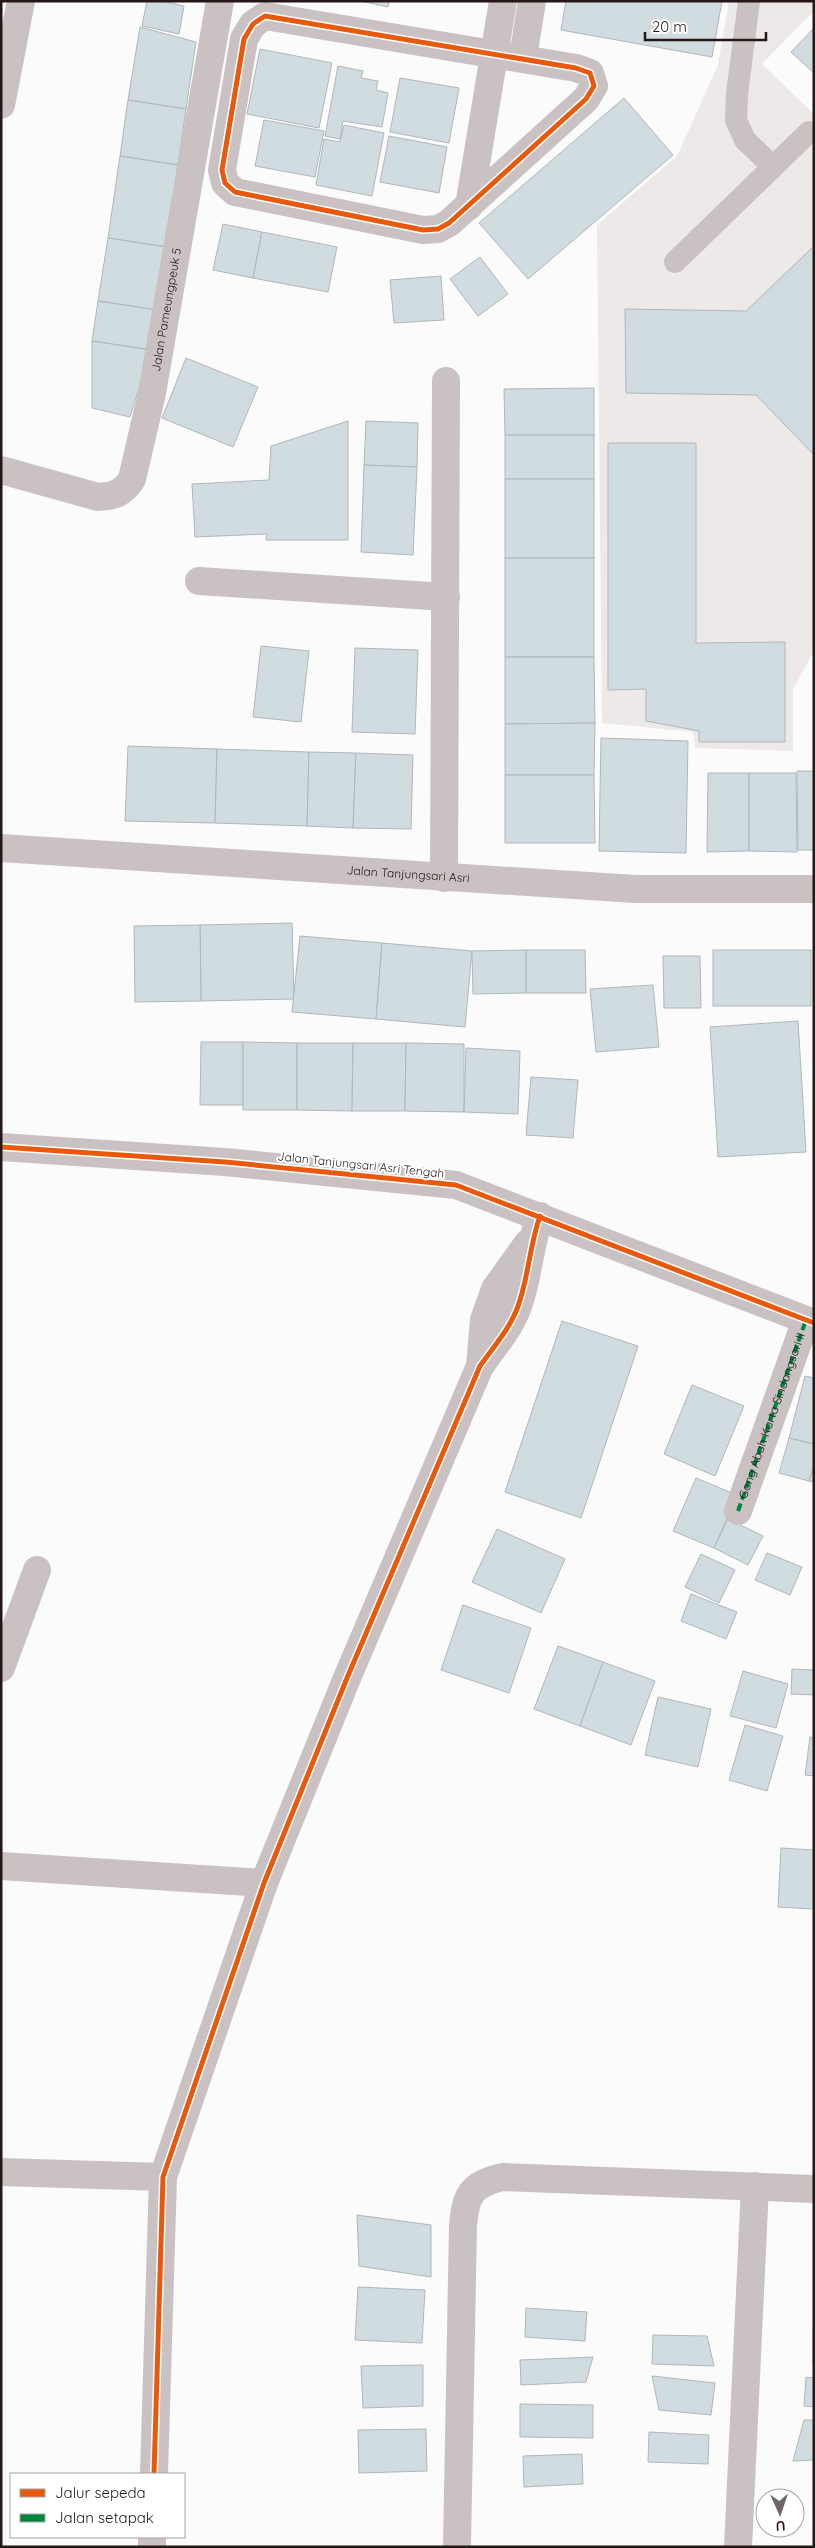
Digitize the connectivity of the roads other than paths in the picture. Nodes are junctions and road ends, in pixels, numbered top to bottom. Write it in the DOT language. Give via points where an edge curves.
graph roads {
  1 [pos="20,1"];
  2 [pos="220,1"];
  3 [pos="503,1"];
  4 [pos="532,1"];
  5 [pos="749,1"];
  6 [pos="493,53"];
  7 [pos="522,57"];
  8 [pos="1,105"];
  9 [pos="809,132"];
  10 [pos="774,167"];
  11 [pos="469,206"];
  12 [pos="675,262"];
  13 [pos="446,381"];
  14 [pos="1,470"];
  15 [pos="199,581"];
  16 [pos="446,597"];
  17 [pos="1,848"];
  18 [pos="444,878"];
  19 [pos="814,889"];
  20 [pos="1,1147"];
  21 [pos="537,1226"];
  22 [pos="810,1322"];
  23 [pos="738,1511"];
  24 [pos="37,1570"];
  25 [pos="1,1668"];
  26 [pos="1,1866"];
  27 [pos="264,1883"];
  28 [pos="1,2172"];
  29 [pos="163,2177"];
  30 [pos="755,2186"];
  31 [pos="814,2189"];
  32 [pos="154,2473"];
  33 [pos="457,2547"];
  34 [pos="738,2547"];
  1 -- 8 [label="street"];
  2 -- 14 [label="street, Jalan Pameungpeuk 5" via="152,393 132,479 124,491 110,497 98,497"];
  3 -- 6 [label="street"];
  4 -- 7 [label="street"];
  5 -- 10 [label="lane" via="736,120 745,140"];
  6 -- 7 [label="street"];
  6 -- 11 [label="street"];
  6 -- 11 [label="street" via="265,16 253,24 244,39 222,170 225,183 235,192 423,230 449,224"];
  7 -- 11 [label="street" via="583,70 590,73 594,86 586,99"];
  9 -- 10 [label="lane"];
  10 -- 12 [label="lane"];
  13 -- 16 [label="street"];
  15 -- 16 [label="street"];
  16 -- 18 [label="street"];
  17 -- 18 [label="street, Jalan Tanjungsari Asri"];
  18 -- 19 [label="street, Jalan Tanjungsari Asri" via="635,889"];
  20 -- 21 [label="street, Jalan Tanjungsari Asri Tengah" via="226,1162 456,1185"];
  21 -- 22 [label="street, Jalan Tanjungsari Asri Tengah"];
  21 -- 27 [label="street" via="520,1300 508,1328 480,1366"];
  22 -- 23 [label="street, Gang Abah Karta Sindangsari II"];
  24 -- 25 [label="street"];
  26 -- 27 [label="street"];
  27 -- 29 [label="street"];
  28 -- 29 [label="street"];
  29 -- 32 [label="street"];
  30 -- 31 [label="street"];
  30 -- 33 [label="street" via="502,2177 484,2182 471,2192 463,2225"];
  30 -- 34 [label="street"];
}
